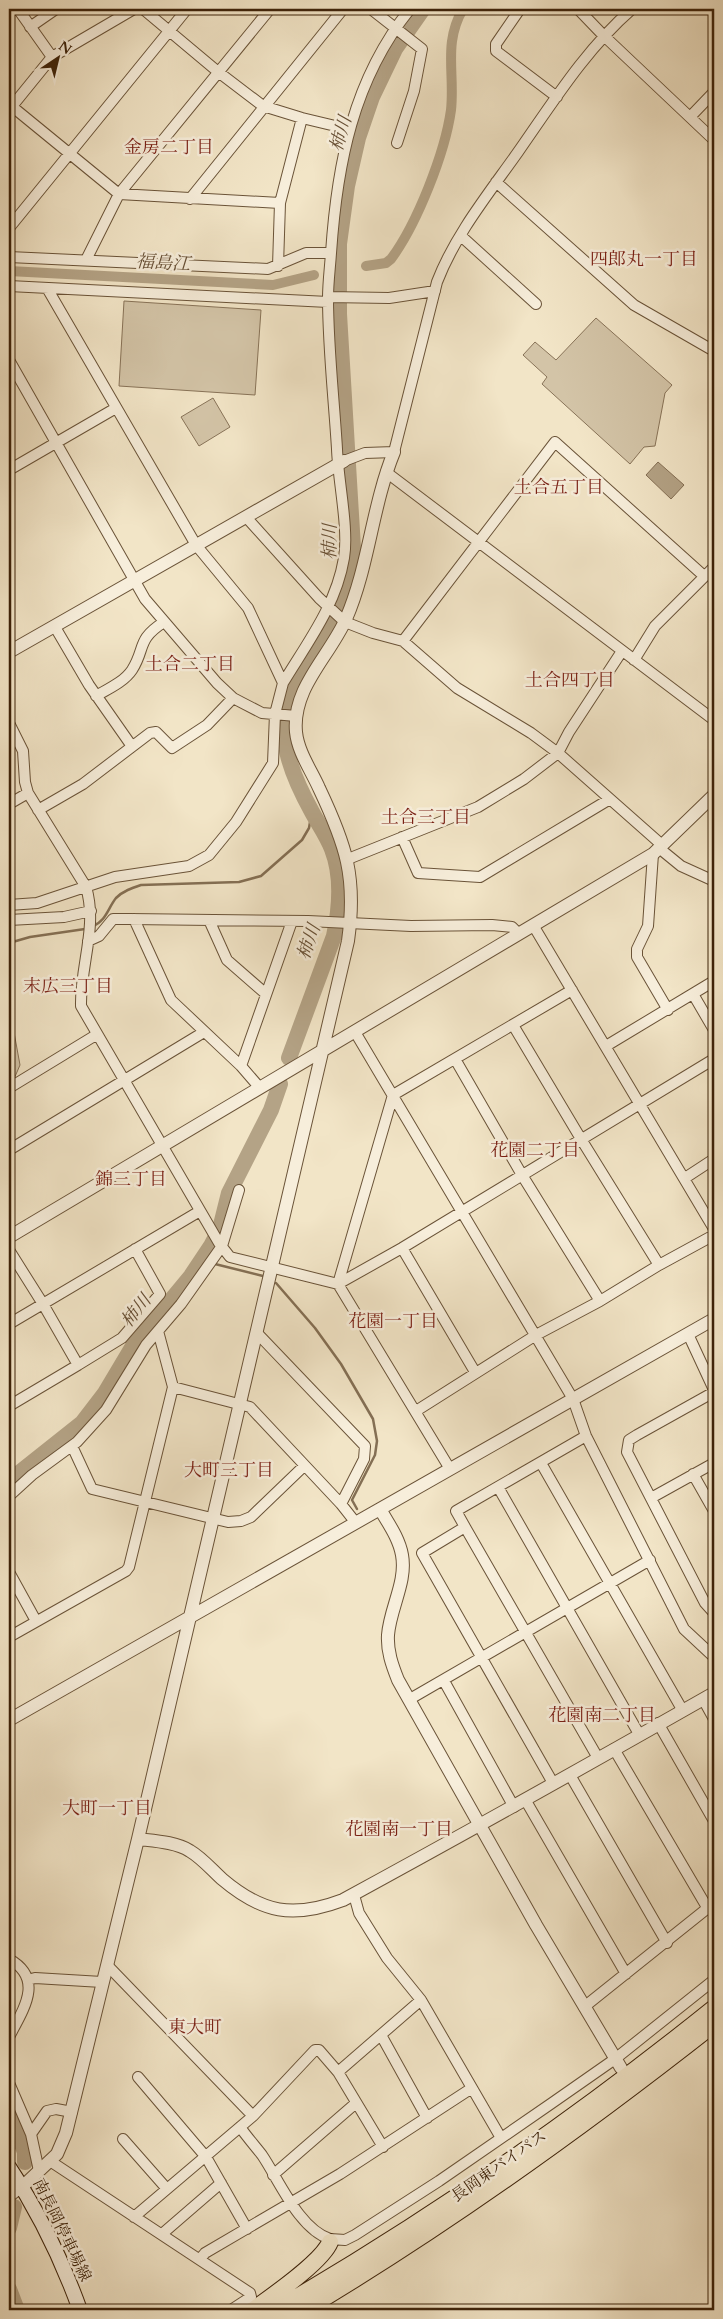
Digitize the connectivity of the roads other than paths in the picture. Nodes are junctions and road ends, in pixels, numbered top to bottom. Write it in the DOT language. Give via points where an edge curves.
graph roads {
  1 [pos="18,9"];
  2 [pos="56,9"];
  3 [pos="134,9"];
  4 [pos="142,9"];
  5 [pos="187,9"];
  6 [pos="270,9"];
  7 [pos="343,9"];
  8 [pos="371,9"];
  9 [pos="410,9"];
  10 [pos="520,9"];
  11 [pos="578,9"];
  12 [pos="632,9"];
  13 [pos="118,13"];
  14 [pos="30,27"];
  15 [pos="396,29"];
  16 [pos="168,32"];
  17 [pos="603,35"];
  18 [pos="52,57"];
  19 [pos="217,71"];
  20 [pos="714,92"];
  21 [pos="557,96"];
  22 [pos="264,106"];
  23 [pos="10,107"];
  24 [pos="690,117"];
  25 [pos="302,118"];
  26 [pos="348,129"];
  27 [pos="714,140"];
  28 [pos="397,143"];
  29 [pos="69,153"];
  30 [pos="496,182"];
  31 [pos="119,194"];
  32 [pos="190,199"];
  33 [pos="280,203"];
  34 [pos="9,228"];
  35 [pos="461,236"];
  36 [pos="331,253"];
  37 [pos="9,257"];
  38 [pos="86,260"];
  39 [pos="278,266"];
  40 [pos="9,286"];
  41 [pos="47,288"];
  42 [pos="435,291"];
  43 [pos="329,299"];
  44 [pos="536,304"];
  45 [pos="714,351"];
  46 [pos="9,360"];
  47 [pos="116,408"];
  48 [pos="56,443"];
  49 [pos="394,452"];
  50 [pos="341,463"];
  51 [pos="9,470"];
  52 [pos="386,472"];
  53 [pos="246,517"];
  54 [pos="479,541"];
  55 [pos="196,545"];
  56 [pos="714,567"];
  57 [pos="704,576"];
  58 [pos="134,581"];
  59 [pos="329,607"];
  60 [pos="164,622"];
  61 [pos="345,622"];
  62 [pos="55,627"];
  63 [pos="403,641"];
  64 [pos="622,651"];
  65 [pos="9,652"];
  66 [pos="634,660"];
  67 [pos="283,683"];
  68 [pos="96,696"];
  69 [pos="233,698"];
  70 [pos="277,714"];
  71 [pos="293,716"];
  72 [pos="714,720"];
  73 [pos="10,729"];
  74 [pos="132,745"];
  75 [pos="558,753"];
  76 [pos="28,793"];
  77 [pos="714,795"];
  78 [pos="610,799"];
  79 [pos="9,804"];
  80 [pos="38,810"];
  81 [pos="402,837"];
  82 [pos="658,849"];
  83 [pos="348,860"];
  84 [pos="714,881"];
  85 [pos="86,887"];
  86 [pos="9,905"];
  87 [pos="92,914"];
  88 [pos="134,919"];
  89 [pos="9,920"];
  90 [pos="209,920"];
  91 [pos="292,921"];
  92 [pos="342,924"];
  93 [pos="533,926"];
  94 [pos="518,933"];
  95 [pos="90,937"];
  96 [pos="714,981"];
  97 [pos="572,990"];
  98 [pos="266,994"];
  99 [pos="693,994"];
  100 [pos="668,1010"];
  101 [pos="513,1025"];
  102 [pos="714,1030"];
  103 [pos="204,1032"];
  104 [pos="355,1032"];
  105 [pos="96,1035"];
  106 [pos="606,1046"];
  107 [pos="323,1050"];
  108 [pos="455,1059"];
  109 [pos="714,1059"];
  110 [pos="241,1066"];
  111 [pos="125,1081"];
  112 [pos="9,1088"];
  113 [pos="260,1088"];
  114 [pos="393,1095"];
  115 [pos="640,1104"];
  116 [pos="580,1139"];
  117 [pos="161,1146"];
  118 [pos="9,1150"];
  119 [pos="714,1159"];
  120 [pos="522,1175"];
  121 [pos="685,1178"];
  122 [pos="239,1190"];
  123 [pos="462,1210"];
  124 [pos="200,1211"];
  125 [pos="714,1229"];
  126 [pos="714,1235"];
  127 [pos="9,1237"];
  128 [pos="220,1245"];
  129 [pos="402,1248"];
  130 [pos="135,1249"];
  131 [pos="9,1250"];
  132 [pos="659,1265"];
  133 [pos="271,1268"];
  134 [pos="338,1284"];
  135 [pos="600,1301"];
  136 [pos="43,1304"];
  137 [pos="714,1319"];
  138 [pos="9,1324"];
  139 [pos="158,1331"];
  140 [pos="256,1332"];
  141 [pos="688,1334"];
  142 [pos="536,1335"];
  143 [pos="78,1366"];
  144 [pos="475,1372"];
  145 [pos="173,1387"];
  146 [pos="714,1391"];
  147 [pos="573,1399"];
  148 [pos="239,1403"];
  149 [pos="9,1406"];
  150 [pos="416,1411"];
  151 [pos="586,1436"];
  152 [pos="72,1446"];
  153 [pos="714,1462"];
  154 [pos="541,1463"];
  155 [pos="304,1466"];
  156 [pos="450,1469"];
  157 [pos="694,1474"];
  158 [pos="498,1487"];
  159 [pos="9,1496"];
  160 [pos="651,1498"];
  161 [pos="146,1502"];
  162 [pos="341,1504"];
  163 [pos="380,1509"];
  164 [pos="714,1511"];
  165 [pos="212,1517"];
  166 [pos="356,1523"];
  167 [pos="465,1527"];
  168 [pos="650,1560"];
  169 [pos="9,1572"];
  170 [pos="611,1583"];
  171 [pos="569,1608"];
  172 [pos="714,1612"];
  173 [pos="189,1618"];
  174 [pos="36,1621"];
  175 [pos="526,1633"];
  176 [pos="9,1637"];
  177 [pos="714,1657"];
  178 [pos="483,1659"];
  179 [pos="444,1681"];
  180 [pos="709,1696"];
  181 [pos="410,1700"];
  182 [pos="683,1710"];
  183 [pos="714,1719"];
  184 [pos="9,1720"];
  185 [pos="658,1723"];
  186 [pos="639,1734"];
  187 [pos="614,1749"];
  188 [pos="598,1758"];
  189 [pos="570,1774"];
  190 [pos="553,1783"];
  191 [pos="526,1801"];
  192 [pos="514,1807"];
  193 [pos="714,1821"];
  194 [pos="480,1827"];
  195 [pos="138,1839"];
  196 [pos="354,1894"];
  197 [pos="711,1906"];
  198 [pos="667,1943"];
  199 [pos="9,1959"];
  200 [pos="107,1965"];
  201 [pos="626,1974"];
  202 [pos="28,1980"];
  203 [pos="714,1980"];
  204 [pos="102,1982"];
  205 [pos="421,2000"];
  206 [pos="584,2007"];
  207 [pos="714,2008"];
  208 [pos="714,2024"];
  209 [pos="381,2035"];
  210 [pos="9,2037"];
  211 [pos="618,2063"];
  212 [pos="338,2072"];
  213 [pos="138,2077"];
  214 [pos="9,2083"];
  215 [pos="472,2088"];
  216 [pos="356,2103"];
  217 [pos="72,2112"];
  218 [pos="253,2116"];
  219 [pos="427,2118"];
  220 [pos="240,2128"];
  221 [pos="31,2134"];
  222 [pos="501,2138"];
  223 [pos="123,2140"];
  224 [pos="383,2147"];
  225 [pos="206,2157"];
  226 [pos="50,2162"];
  227 [pos="9,2167"];
  228 [pos="39,2171"];
  229 [pos="273,2175"];
  230 [pos="221,2183"];
  231 [pos="22,2186"];
  232 [pos="167,2189"];
  233 [pos="9,2197"];
  234 [pos="290,2203"];
  235 [pos="134,2217"];
  236 [pos="247,2229"];
  237 [pos="162,2234"];
  238 [pos="330,2241"];
  239 [pos="200,2259"];
  240 [pos="80,2310"];
  241 [pos="231,2310"];
  242 [pos="253,2310"];
  243 [pos="275,2310"];
  244 [pos="304,2310"];
  1 -- 14 [label="street"];
  2 -- 14 [label="street"];
  3 -- 13 [label="street"];
  4 -- 16 [label="street"];
  5 -- 16 [label="street"];
  6 -- 19 [label="street"];
  7 -- 22 [label="street"];
  8 -- 15 [label="street"];
  9 -- 15 [label="street"];
  10 -- 21 [label="street" via="496,44 496,51"];
  11 -- 17 [label="street"];
  12 -- 17 [label="street"];
  13 -- 18 [label="street"];
  14 -- 18 [label="street"];
  15 -- 26 [label="street" via="370,74"];
  15 -- 28 [label="street" via="422,50 414,91"];
  16 -- 19 [label="street"];
  16 -- 29 [label="street"];
  17 -- 21 [label="street"];
  17 -- 24 [label="street"];
  18 -- 23 [label="street"];
  19 -- 22 [label="street"];
  19 -- 31 [label="street"];
  20 -- 24 [label="street"];
  21 -- 30 [label="street"];
  22 -- 25 [label="street"];
  22 -- 32 [label="street"];
  23 -- 29 [label="street"];
  24 -- 27 [label="street"];
  25 -- 26 [label="street"];
  25 -- 33 [label="street"];
  26 -- 36 [label="street" via="336,189"];
  29 -- 31 [label="street"];
  29 -- 34 [label="street"];
  30 -- 35 [label="street"];
  30 -- 45 [label="street" via="634,305"];
  31 -- 32 [label="street"];
  31 -- 38 [label="street"];
  32 -- 33 [label="street"];
  33 -- 39 [label="street"];
  35 -- 42 [label="street" via="441,272"];
  35 -- 44 [label="street"];
  36 -- 39 [label="street" via="306,253"];
  36 -- 43 [label="street"];
  37 -- 38 [label="street"];
  38 -- 39 [label="street" via="268,269"];
  40 -- 41 [label="street"];
  41 -- 43 [label="street"];
  41 -- 47 [label="street"];
  42 -- 43 [label="street" via="389,298"];
  42 -- 49 [label="street"];
  43 -- 50 [label="street"];
  46 -- 48 [label="street"];
  47 -- 48 [label="street"];
  47 -- 55 [label="street"];
  48 -- 51 [label="street"];
  48 -- 58 [label="street"];
  49 -- 50 [label="street" via="358,455"];
  49 -- 52 [label="street"];
  50 -- 53 [label="street"];
  50 -- 59 [label="street" via="345,550"];
  52 -- 54 [label="street"];
  52 -- 61 [label="street" via="354,599"];
  53 -- 55 [label="street"];
  53 -- 59 [label="street"];
  54 -- 57 [label="street" via="556,442"];
  54 -- 63 [label="street"];
  54 -- 64 [label="street"];
  55 -- 58 [label="street"];
  55 -- 67 [label="street" via="248,608"];
  56 -- 57 [label="street"];
  57 -- 66 [label="street" via="656,626"];
  58 -- 60 [label="street"];
  58 -- 62 [label="street"];
  59 -- 61 [label="street"];
  59 -- 67 [label="street"];
  60 -- 68 [label="street" via="144,639 132,671"];
  60 -- 69 [label="street"];
  61 -- 63 [label="street"];
  61 -- 71 [label="street" via="304,689"];
  62 -- 65 [label="street"];
  62 -- 68 [label="street"];
  63 -- 75 [label="street" via="457,688"];
  64 -- 66 [label="street"];
  64 -- 75 [label="street"];
  66 -- 72 [label="street"];
  67 -- 70 [label="street"];
  68 -- 74 [label="street"];
  69 -- 70 [label="street" via="262,713"];
  69 -- 74 [label="street" via="207,725 172,748 156,732 150,732"];
  70 -- 71 [label="street"];
  70 -- 85 [label="street" via="274,764 236,822 209,855 189,866 128,875"];
  71 -- 83 [label="street" via="301,750"];
  73 -- 76 [label="street" via="23,751"];
  74 -- 80 [label="street" via="106,769"];
  75 -- 78 [label="street"];
  75 -- 81 [label="street" via="524,779 478,807"];
  76 -- 79 [label="street"];
  76 -- 80 [label="street"];
  77 -- 82 [label="street"];
  78 -- 81 [label="street" via="480,877 418,873"];
  78 -- 82 [label="street"];
  80 -- 85 [label="street"];
  81 -- 83 [label="street"];
  82 -- 84 [label="street" via="686,869"];
  82 -- 93 [label="street"];
  82 -- 100 [label="street" via="648,926 637,949 637,957"];
  83 -- 92 [label="street" via="352,883"];
  85 -- 86 [label="street" via="37,903"];
  85 -- 87 [label="street"];
  87 -- 89 [label="street"];
  87 -- 95 [label="street"];
  88 -- 90 [label="street"];
  88 -- 95 [label="street" via="113,920 99,936"];
  88 -- 103 [label="street" via="170,1000"];
  90 -- 91 [label="street"];
  90 -- 98 [label="street" via="227,960"];
  91 -- 92 [label="street"];
  91 -- 98 [label="street"];
  92 -- 94 [label="street" via="512,927"];
  92 -- 107 [label="street"];
  93 -- 94 [label="street"];
  93 -- 97 [label="street"];
  94 -- 104 [label="street"];
  95 -- 105 [label="street" via="80,990 81,1006"];
  96 -- 99 [label="street"];
  97 -- 101 [label="street"];
  97 -- 106 [label="street"];
  98 -- 110 [label="street"];
  99 -- 100 [label="street"];
  99 -- 102 [label="street"];
  100 -- 106 [label="street"];
  101 -- 108 [label="street"];
  101 -- 116 [label="street"];
  103 -- 110 [label="street"];
  103 -- 111 [label="street"];
  104 -- 107 [label="street"];
  104 -- 114 [label="street"];
  105 -- 111 [label="street"];
  105 -- 112 [label="street"];
  106 -- 115 [label="street"];
  107 -- 113 [label="street"];
  107 -- 133 [label="street"];
  108 -- 114 [label="street"];
  108 -- 120 [label="street"];
  109 -- 115 [label="street"];
  110 -- 113 [label="street"];
  111 -- 117 [label="street"];
  111 -- 118 [label="street"];
  113 -- 117 [label="street"];
  114 -- 123 [label="street"];
  114 -- 134 [label="street"];
  115 -- 116 [label="street"];
  115 -- 121 [label="street"];
  116 -- 120 [label="street"];
  116 -- 132 [label="street"];
  117 -- 124 [label="street"];
  117 -- 127 [label="street"];
  119 -- 121 [label="street"];
  120 -- 123 [label="street"];
  120 -- 135 [label="street"];
  121 -- 125 [label="street"];
  122 -- 128 [label="street"];
  123 -- 129 [label="street"];
  123 -- 142 [label="street"];
  124 -- 128 [label="street"];
  124 -- 130 [label="street"];
  126 -- 132 [label="street"];
  128 -- 133 [label="street" via="230,1257"];
  128 -- 139 [label="street" via="181,1304"];
  129 -- 134 [label="street"];
  129 -- 144 [label="street"];
  130 -- 136 [label="street"];
  130 -- 143 [label="street" via="160,1294 122,1338"];
  131 -- 136 [label="street"];
  132 -- 135 [label="street"];
  133 -- 134 [label="street"];
  133 -- 140 [label="street"];
  134 -- 150 [label="street"];
  135 -- 142 [label="street"];
  136 -- 138 [label="street"];
  136 -- 143 [label="street"];
  137 -- 141 [label="street"];
  139 -- 145 [label="street"];
  139 -- 152 [label="street" via="146,1344 106,1410"];
  140 -- 148 [label="street"];
  140 -- 162 [label="street" via="365,1446 364,1459"];
  141 -- 146 [label="street"];
  141 -- 147 [label="street"];
  142 -- 144 [label="street"];
  142 -- 147 [label="street"];
  143 -- 149 [label="street"];
  144 -- 150 [label="street"];
  145 -- 148 [label="street"];
  145 -- 161 [label="street"];
  146 -- 160 [label="street" via="629,1440 627,1452"];
  147 -- 151 [label="street"];
  147 -- 156 [label="street"];
  148 -- 155 [label="street" via="250,1407"];
  148 -- 165 [label="street"];
  150 -- 156 [label="street"];
  151 -- 154 [label="street"];
  151 -- 168 [label="street"];
  152 -- 159 [label="street"];
  152 -- 161 [label="street" via="92,1489"];
  153 -- 157 [label="street"];
  154 -- 158 [label="street"];
  154 -- 170 [label="street"];
  155 -- 162 [label="street"];
  155 -- 165 [label="street" via="251,1516 228,1522"];
  156 -- 163 [label="street"];
  157 -- 160 [label="street"];
  157 -- 164 [label="street"];
  158 -- 167 [label="street" via="456,1511"];
  158 -- 171 [label="street"];
  160 -- 172 [label="street" via="705,1603"];
  161 -- 165 [label="street"];
  161 -- 174 [label="street" via="126,1571"];
  162 -- 166 [label="street"];
  163 -- 166 [label="street"];
  163 -- 181 [label="street" via="402,1554 403,1571 390,1620 388,1649 398,1680"];
  165 -- 173 [label="street"];
  166 -- 173 [label="street"];
  167 -- 175 [label="street"];
  167 -- 178 [label="street" via="422,1552"];
  168 -- 170 [label="street"];
  168 -- 177 [label="street" via="684,1629"];
  169 -- 174 [label="street"];
  170 -- 171 [label="street"];
  170 -- 182 [label="street"];
  171 -- 175 [label="street"];
  171 -- 186 [label="street"];
  173 -- 184 [label="street"];
  173 -- 195 [label="street"];
  174 -- 176 [label="street"];
  175 -- 178 [label="street"];
  175 -- 188 [label="street"];
  178 -- 179 [label="street"];
  178 -- 190 [label="street"];
  179 -- 181 [label="street"];
  179 -- 192 [label="street"];
  180 -- 182 [label="street"];
  180 -- 183 [label="street"];
  181 -- 194 [label="street"];
  182 -- 185 [label="street"];
  185 -- 186 [label="street"];
  185 -- 193 [label="street"];
  186 -- 187 [label="street"];
  187 -- 188 [label="street"];
  187 -- 197 [label="street"];
  188 -- 189 [label="street"];
  189 -- 190 [label="street"];
  189 -- 198 [label="street"];
  190 -- 191 [label="street"];
  191 -- 192 [label="street"];
  191 -- 201 [label="street"];
  192 -- 194 [label="street"];
  194 -- 196 [label="street"];
  194 -- 206 [label="street"];
  195 -- 196 [label="street" via="188,1849 240,1893 269,1908 287,1911 320,1908"];
  195 -- 200 [label="street"];
  196 -- 205 [label="street" via="359,1913"];
  197 -- 198 [label="street"];
  198 -- 201 [label="street"];
  199 -- 202 [label="street" via="21,1968"];
  200 -- 204 [label="street"];
  200 -- 218 [label="street"];
  201 -- 206 [label="street"];
  202 -- 204 [label="street"];
  202 -- 210 [label="street" via="29,1992 24,2008"];
  203 -- 211 [label="street"];
  204 -- 217 [label="street"];
  205 -- 209 [label="street"];
  205 -- 215 [label="street"];
  206 -- 211 [label="street"];
  207 -- 243 [label="highway, 長岡東バイパス" via="490,2173 370,2253"];
  208 -- 244 [label="highway, 長岡東バイパス" via="516,2172"];
  209 -- 212 [label="street"];
  209 -- 219 [label="street"];
  211 -- 222 [label="street"];
  212 -- 216 [label="street"];
  212 -- 218 [label="street" via="319,2050 315,2050"];
  213 -- 225 [label="street"];
  214 -- 221 [label="street"];
  215 -- 219 [label="street"];
  215 -- 222 [label="street"];
  216 -- 224 [label="street"];
  216 -- 229 [label="street"];
  217 -- 221 [label="street" via="47,2111"];
  217 -- 226 [label="street" via="63,2142"];
  218 -- 220 [label="street"];
  219 -- 224 [label="street"];
  220 -- 225 [label="street"];
  220 -- 229 [label="street"];
  221 -- 228 [label="street"];
  222 -- 238 [label="street" via="355,2235 345,2240"];
  223 -- 232 [label="street"];
  224 -- 234 [label="street"];
  225 -- 230 [label="street"];
  225 -- 232 [label="street"];
  226 -- 228 [label="street"];
  226 -- 235 [label="street"];
  227 -- 231 [label="main road, 南長岡停車場線"];
  228 -- 231 [label="street"];
  229 -- 234 [label="street"];
  230 -- 236 [label="street"];
  230 -- 237 [label="street"];
  231 -- 233 [label="street"];
  231 -- 240 [label="main road, 南長岡停車場線"];
  232 -- 235 [label="street"];
  234 -- 236 [label="street"];
  234 -- 238 [label="street"];
  235 -- 237 [label="street"];
  236 -- 239 [label="street"];
  237 -- 239 [label="street"];
  238 -- 242 [label="highway" via="325,2253"];
  239 -- 241 [label="street" via="250,2293 248,2300"];
}
